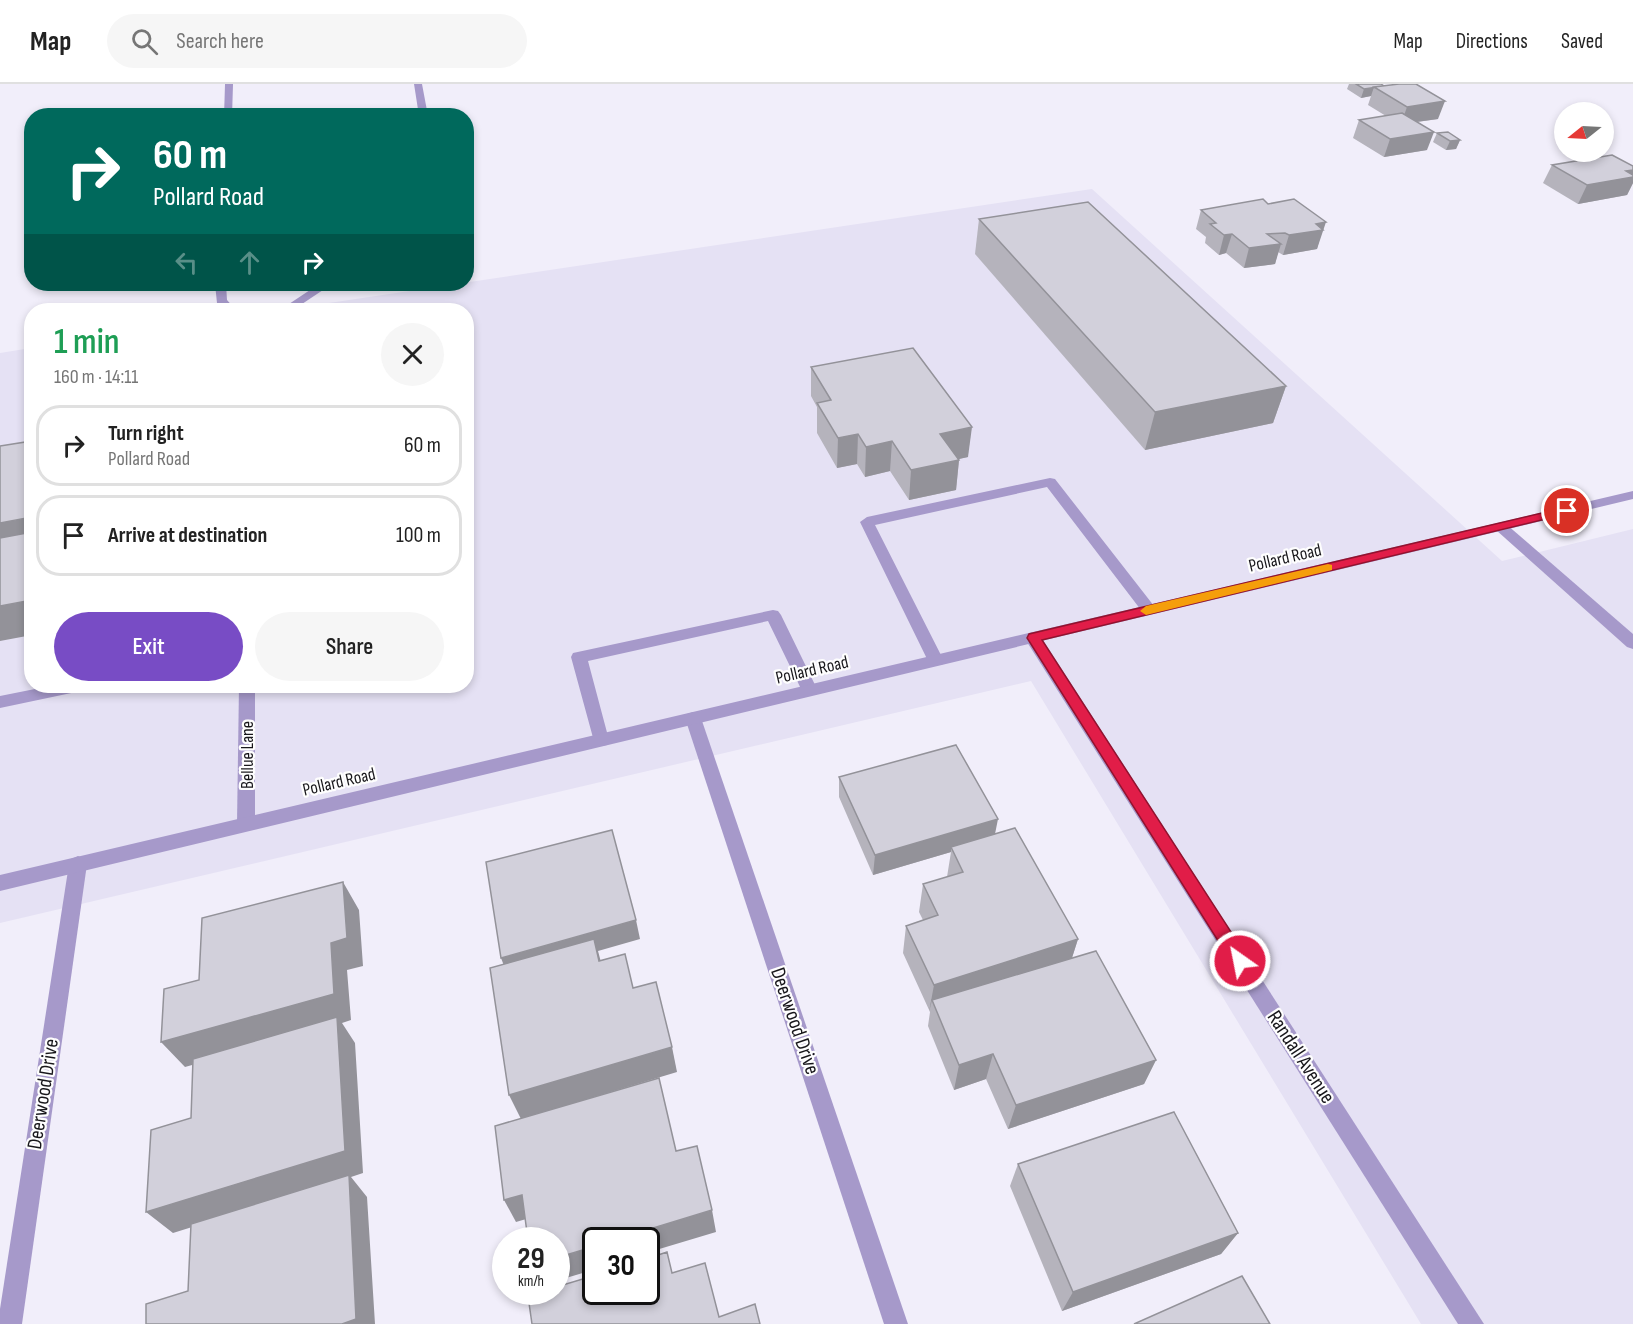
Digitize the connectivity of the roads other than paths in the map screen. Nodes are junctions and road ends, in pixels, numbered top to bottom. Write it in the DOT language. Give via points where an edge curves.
graph roads {
  1 [pos="229,84"];
  2 [pos="418,84"];
  3 [pos="228,108"];
  4 [pos="422,108"];
  5 [pos="315,291"];
  6 [pos="297,303"];
  7 [pos="1633,495"];
  8 [pos="1501,526"];
  9 [pos="1149,610"];
  10 [pos="1033,638"];
  11 [pos="1633,642"];
  12 [pos="936,661"];
  13 [pos="810,691"];
  14 [pos="43,693"];
  15 [pos="247,693"];
  16 [pos="0,702"];
  17 [pos="693,718"];
  18 [pos="601,740"];
  19 [pos="246,824"];
  20 [pos="78,864"];
  21 [pos="0,883"];
  22 [pos="10,1324"];
  23 [pos="896,1324"];
  24 [pos="1472,1324"];
  1 -- 3 [label="street"];
  2 -- 4 [label="street"];
  5 -- 6 [label="street"];
  7 -- 8 [label="street, Pollard Road"];
  8 -- 9 [label="street, Pollard Road"];
  8 -- 11 [label="street"];
  9 -- 10 [label="street, Pollard Road"];
  9 -- 12 [label="street" via="1050,482 867,522"];
  10 -- 12 [label="street, Pollard Road"];
  10 -- 24 [label="street, Randall Avenue"];
  12 -- 13 [label="street, Pollard Road"];
  13 -- 17 [label="street, Pollard Road"];
  13 -- 18 [label="street" via="772,615 579,657"];
  14 -- 16 [label="street"];
  15 -- 19 [label="street, Bellue Lane"];
  17 -- 18 [label="street, Pollard Road"];
  17 -- 23 [label="street, Deerwood Drive"];
  18 -- 19 [label="street, Pollard Road"];
  19 -- 20 [label="street, Pollard Road"];
  20 -- 21 [label="street, Pollard Road"];
  20 -- 22 [label="street, Deerwood Drive"];
}
